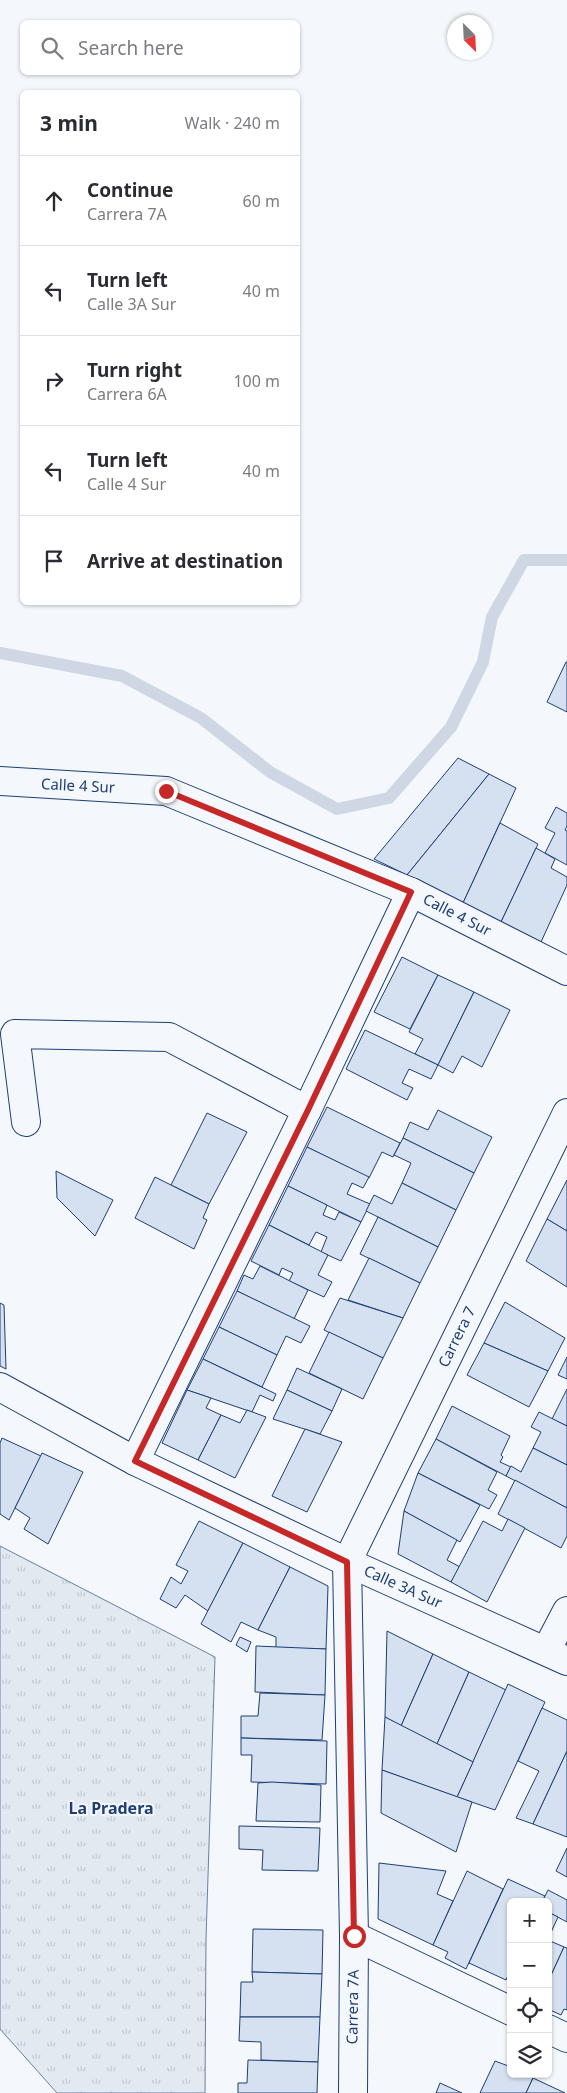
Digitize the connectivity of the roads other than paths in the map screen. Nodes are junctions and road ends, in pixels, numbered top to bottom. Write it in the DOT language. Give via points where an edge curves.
graph roads {
  1 [pos="0,781"];
  2 [pos="411,892"];
  3 [pos="567,971"];
  4 [pos="308,1110"];
  5 [pos="567,1113"];
  6 [pos="26,1122"];
  7 [pos="0,1387"];
  8 [pos="135,1461"];
  9 [pos="347,1562"];
  10 [pos="567,1611"];
  11 [pos="556,1656"];
  12 [pos="354,1936"];
  13 [pos="507,2009"];
  14 [pos="552,2031"];
  15 [pos="567,2038"];
  16 [pos="352,2093"];
  1 -- 2 [label="street, Calle 4 Sur" via="166,791"];
  2 -- 3 [label="street, Calle 4 Sur"];
  2 -- 4 [label="street"];
  4 -- 6 [label="street" via="169,1037 15,1034"];
  4 -- 8 [label="street"];
  5 -- 9 [label="street, Carrera 7"];
  7 -- 8 [label="street, Calle 3A Sur"];
  8 -- 9 [label="street, Calle 3A Sur"];
  9 -- 11 [label="street, Calle 3A Sur"];
  9 -- 12 [label="street, Carrera 7A"];
  10 -- 11 [label="street"];
  12 -- 13 [label="street"];
  12 -- 16 [label="street, Carrera 7A"];
  14 -- 15 [label="street"];
}
